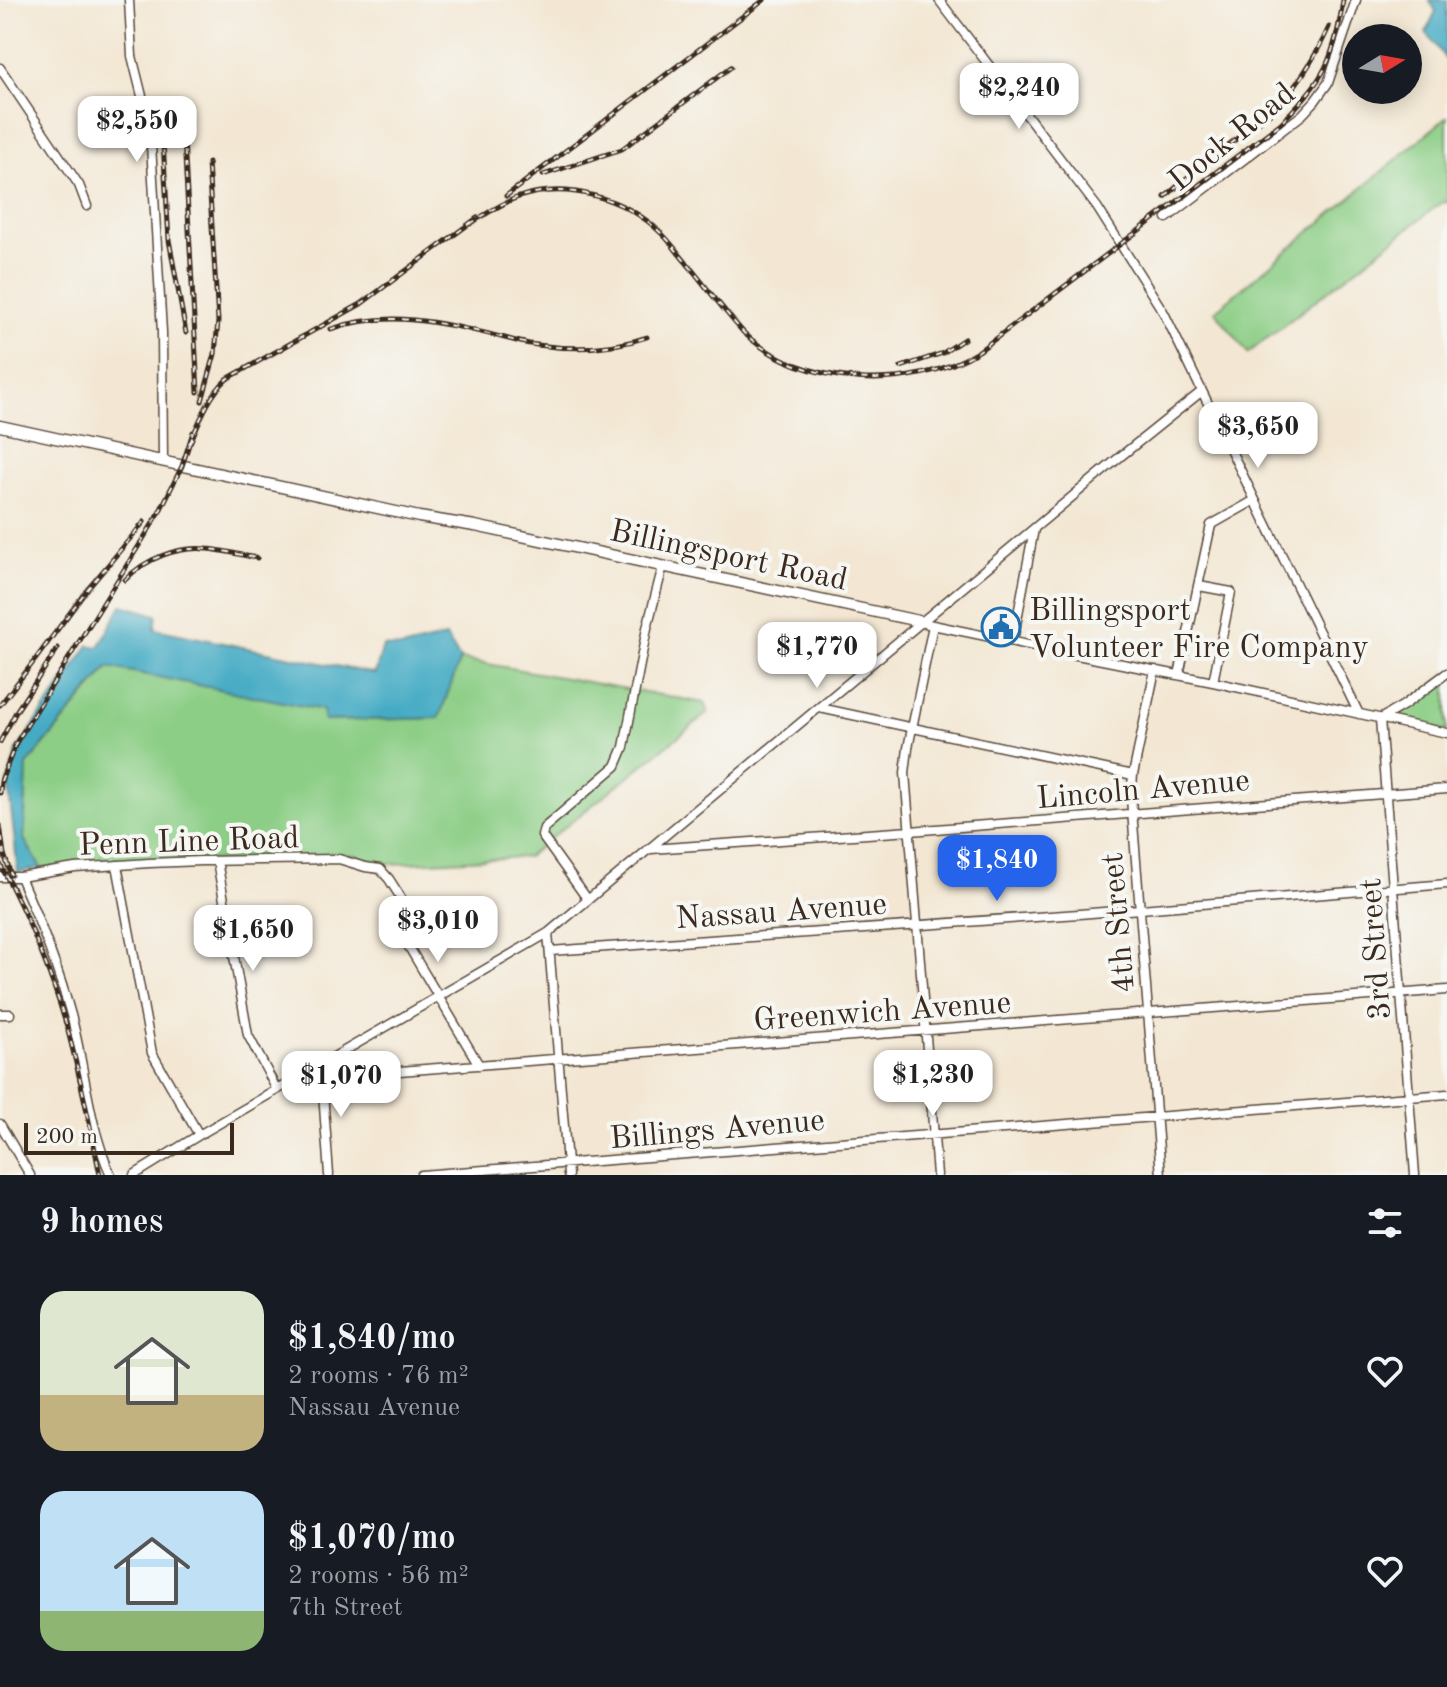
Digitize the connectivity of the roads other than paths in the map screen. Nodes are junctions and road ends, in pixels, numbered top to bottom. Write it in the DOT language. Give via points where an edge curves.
graph roads {
  1 [pos="129,0"];
  2 [pos="939,0"];
  3 [pos="1356,0"];
  4 [pos="0,68"];
  5 [pos="87,206"];
  6 [pos="1167,218"];
  7 [pos="1201,392"];
  8 [pos="0,426"];
  9 [pos="163,462"];
  10 [pos="1255,500"];
  11 [pos="1034,529"];
  12 [pos="663,566"];
  13 [pos="1199,586"];
  14 [pos="928,624"];
  15 [pos="1013,641"];
  16 [pos="1155,670"];
  17 [pos="1447,673"];
  18 [pos="1179,675"];
  19 [pos="1213,682"];
  20 [pos="820,708"];
  21 [pos="1359,714"];
  22 [pos="1380,719"];
  23 [pos="911,729"];
  24 [pos="1447,733"];
  25 [pos="1133,775"];
  26 [pos="1447,789"];
  27 [pos="1386,793"];
  28 [pos="1132,813"];
  29 [pos="910,831"];
  30 [pos="651,849"];
  31 [pos="217,861"];
  32 [pos="117,865"];
  33 [pos="0,877"];
  34 [pos="20,877"];
  35 [pos="1447,884"];
  36 [pos="1393,889"];
  37 [pos="588,900"];
  38 [pos="1140,909"];
  39 [pos="917,924"];
  40 [pos="548,933"];
  41 [pos="550,951"];
  42 [pos="1447,990"];
  43 [pos="1401,994"];
  44 [pos="438,996"];
  45 [pos="1148,1013"];
  46 [pos="0,1014"];
  47 [pos="10,1014"];
  48 [pos="925,1031"];
  49 [pos="558,1059"];
  50 [pos="321,1065"];
  51 [pos="479,1065"];
  52 [pos="322,1077"];
  53 [pos="277,1090"];
  54 [pos="1447,1094"];
  55 [pos="1409,1097"];
  56 [pos="1156,1117"];
  57 [pos="0,1124"];
  58 [pos="933,1134"];
  59 [pos="199,1135"];
  60 [pos="567,1164"];
  61 [pos="30,1175"];
  62 [pos="111,1175"];
  63 [pos="134,1175"];
  64 [pos="329,1175"];
  65 [pos="421,1175"];
  66 [pos="568,1175"];
  67 [pos="937,1175"];
  68 [pos="1161,1175"];
  69 [pos="1415,1175"];
  1 -- 9 [label="street" via="132,56 150,128 162,332"];
  2 -- 7 [label="street" via="1097,207 1164,313"];
  3 -- 6 [label="street, Dock Road" via="1328,83 1315,101"];
  4 -- 5 [label="street" via="79,185"];
  7 -- 10 [label="street"];
  7 -- 11 [label="street"];
  8 -- 9 [label="street, Billingsport Road"];
  9 -- 12 [label="street, Billingsport Road"];
  10 -- 13 [label="street" via="1211,525"];
  10 -- 21 [label="street"];
  11 -- 14 [label="street"];
  11 -- 15 [label="street"];
  12 -- 14 [label="street, Billingsport Road"];
  12 -- 37 [label="street" via="616,766 544,828 542,836"];
  13 -- 18 [label="street"];
  13 -- 19 [label="street" via="1231,592"];
  14 -- 15 [label="street, Billingsport Road"];
  14 -- 20 [label="street"];
  14 -- 23 [label="street"];
  15 -- 16 [label="street, Billingsport Road"];
  16 -- 18 [label="street, Billingsport Road"];
  16 -- 25 [label="street, 4th Street"];
  17 -- 22 [label="street"];
  18 -- 19 [label="street, Billingsport Road"];
  19 -- 21 [label="street, Billingsport Road"];
  20 -- 23 [label="street"];
  20 -- 30 [label="street"];
  21 -- 22 [label="street, Billingsport Road"];
  22 -- 24 [label="street, Billingsport Road"];
  22 -- 27 [label="street, 3rd Street"];
  23 -- 25 [label="street"];
  23 -- 29 [label="street" via="905,773"];
  25 -- 28 [label="street, 4th Street"];
  26 -- 27 [label="street, Lincoln Avenue"];
  27 -- 28 [label="street, Lincoln Avenue"];
  27 -- 36 [label="street, 3rd Street"];
  28 -- 29 [label="street, Lincoln Avenue"];
  28 -- 38 [label="street, 4th Street"];
  29 -- 30 [label="street, Lincoln Avenue"];
  29 -- 39 [label="street"];
  30 -- 37 [label="street"];
  31 -- 32 [label="street, Penn Line Road"];
  31 -- 44 [label="street, Penn Line Road" via="339,859 380,869 410,912 403,937"];
  31 -- 53 [label="street" via="248,1035"];
  32 -- 34 [label="street, Penn Line Road"];
  32 -- 59 [label="street" via="152,1053"];
  33 -- 34 [label="street, Penn Line Road"];
  34 -- 62 [label="street" via="71,1016"];
  35 -- 36 [label="street, Nassau Avenue"];
  36 -- 38 [label="street, Nassau Avenue"];
  36 -- 43 [label="street, 3rd Street"];
  37 -- 40 [label="street"];
  38 -- 39 [label="street, Nassau Avenue"];
  38 -- 45 [label="street, 4th Street"];
  39 -- 41 [label="street, Nassau Avenue"];
  39 -- 48 [label="street"];
  40 -- 41 [label="street"];
  40 -- 44 [label="street"];
  41 -- 49 [label="street"];
  42 -- 43 [label="street, Greenwich Avenue"];
  43 -- 45 [label="street, Greenwich Avenue"];
  43 -- 55 [label="street, 3rd Street"];
  44 -- 50 [label="street"];
  44 -- 51 [label="street"];
  45 -- 48 [label="street, Greenwich Avenue"];
  45 -- 56 [label="street, 4th Street"];
  46 -- 47 [label="street"];
  48 -- 49 [label="street, Greenwich Avenue"];
  48 -- 58 [label="street"];
  49 -- 51 [label="street, Greenwich Avenue"];
  49 -- 60 [label="street"];
  50 -- 52 [label="street"];
  50 -- 53 [label="street"];
  51 -- 52 [label="street, Greenwich Avenue"];
  52 -- 64 [label="street"];
  53 -- 59 [label="street"];
  54 -- 55 [label="street, Billings Avenue"];
  55 -- 56 [label="street, Billings Avenue"];
  55 -- 69 [label="street, 3rd Street"];
  56 -- 58 [label="street, Billings Avenue"];
  56 -- 68 [label="street, 4th Street"];
  57 -- 61 [label="street"];
  58 -- 60 [label="street, Billings Avenue"];
  58 -- 67 [label="street"];
  59 -- 63 [label="street"];
  60 -- 65 [label="street, Billings Avenue"];
  60 -- 66 [label="street"];
}
